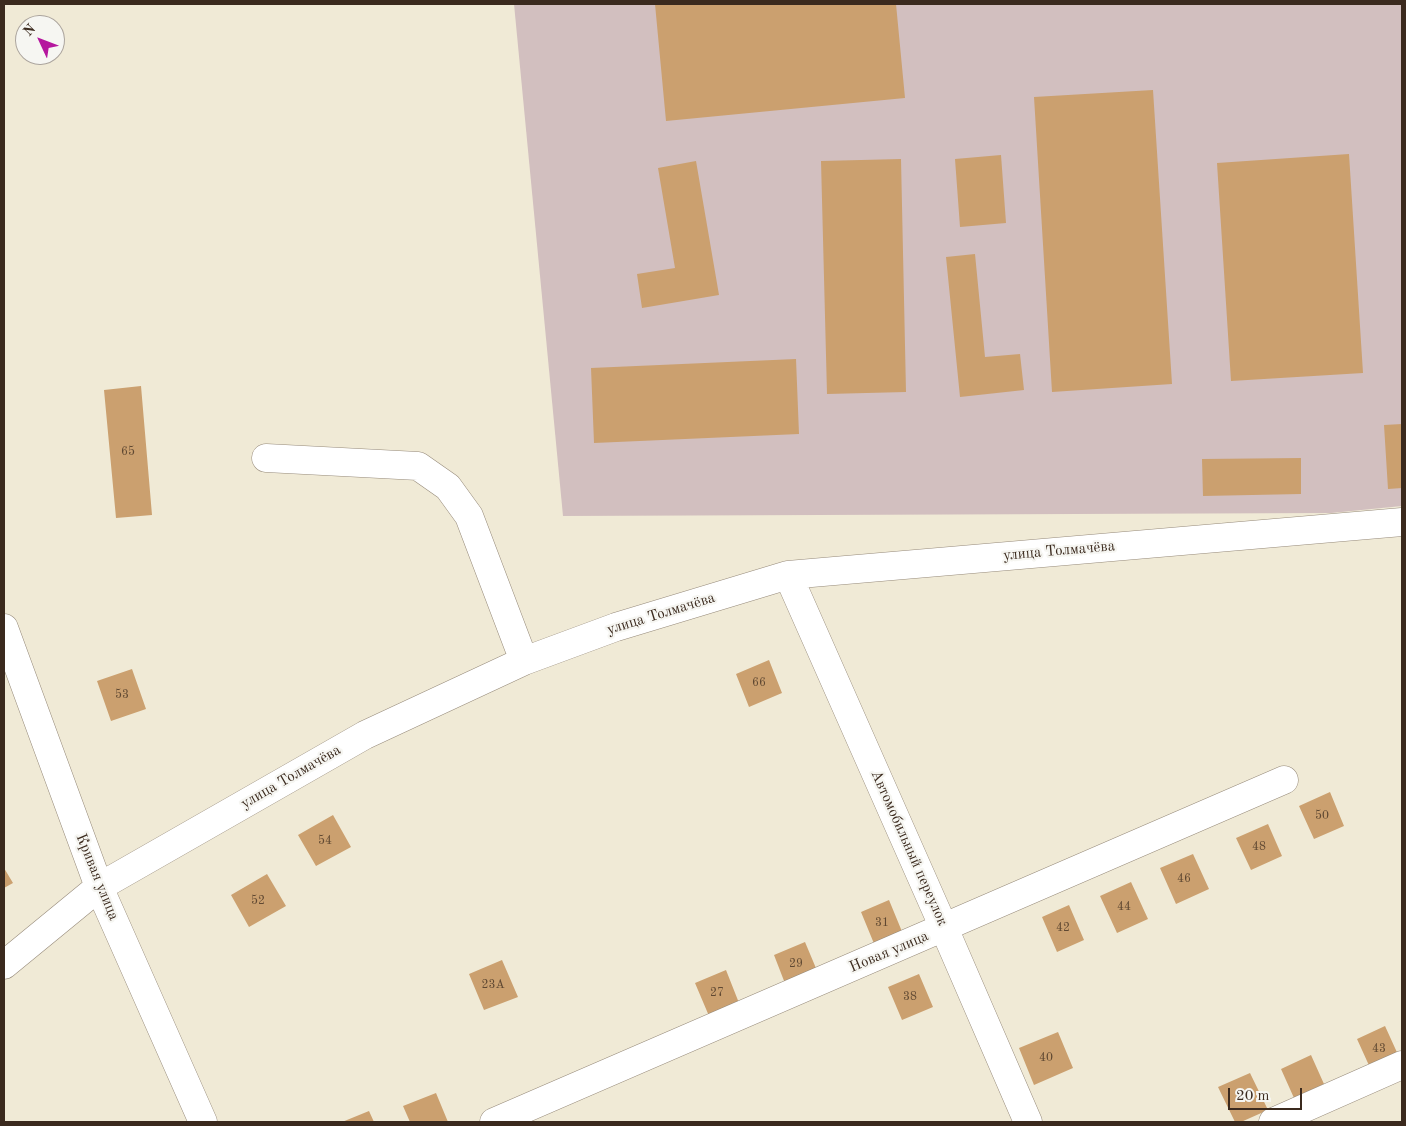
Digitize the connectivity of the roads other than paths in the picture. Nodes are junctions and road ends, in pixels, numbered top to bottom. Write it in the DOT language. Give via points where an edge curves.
graph roads {
  1 [pos="266,458"];
  2 [pos="1402,522"];
  3 [pos="788,575"];
  4 [pos="4,628"];
  5 [pos="524,661"];
  6 [pos="1284,780"];
  7 [pos="99,886"];
  8 [pos="944,928"];
  9 [pos="4,966"];
  10 [pos="1402,1065"];
  11 [pos="203,1122"];
  12 [pos="494,1122"];
  13 [pos="1028,1122"];
  14 [pos="1273,1122"];
  1 -- 5 [label="street" via="418,466 448,487 469,516"];
  2 -- 3 [label="street, улица Толмачёва"];
  3 -- 5 [label="street, улица Толмачёва" via="616,627"];
  3 -- 8 [label="street, Автомобильный переулок"];
  4 -- 7 [label="street, Кривая улица"];
  5 -- 7 [label="street, улица Толмачёва" via="365,735"];
  6 -- 8 [label="street, Новая улица"];
  7 -- 9 [label="street, улица Толмачёва"];
  7 -- 11 [label="street, Кривая улица"];
  8 -- 12 [label="street, Новая улица"];
  8 -- 13 [label="street, Автомобильный переулок"];
  10 -- 14 [label="street"];
}
